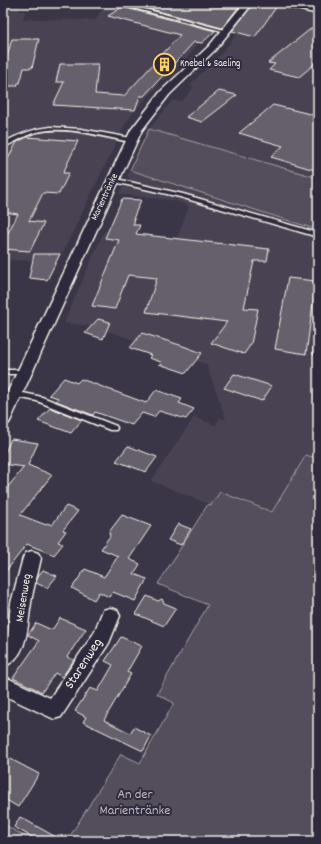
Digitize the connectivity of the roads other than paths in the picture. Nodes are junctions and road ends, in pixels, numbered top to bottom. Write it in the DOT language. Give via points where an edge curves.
graph roads {
  1 [pos="116,3"];
  2 [pos="249,3"];
  3 [pos="283,3"];
  4 [pos="318,10"];
  5 [pos="226,31"];
  6 [pos="131,140"];
  7 [pos="3,145"];
  8 [pos="112,180"];
  9 [pos="318,235"];
  10 [pos="318,335"];
  11 [pos="318,354"];
  12 [pos="3,372"];
  13 [pos="24,372"];
  14 [pos="14,394"];
  15 [pos="3,419"];
  16 [pos="113,428"];
  17 [pos="32,558"];
  18 [pos="110,616"];
  19 [pos="3,658"];
  20 [pos="3,685"];
  1 -- 5 [label="lane"];
  2 -- 5 [label="street, Marientränke"];
  3 -- 4 [label="street"];
  5 -- 6 [label="street, Marientränke" via="165,93"];
  6 -- 7 [label="lane" via="55,127 25,133"];
  6 -- 8 [label="street, Marientränke"];
  8 -- 9 [label="lane" via="181,196"];
  8 -- 13 [label="street, Marientränke"];
  10 -- 11 [label="lane"];
  12 -- 13 [label="lane"];
  13 -- 14 [label="street, Marientränke"];
  14 -- 15 [label="street, Marientränke"];
  14 -- 16 [label="lane" via="39,399"];
  17 -- 19 [label="street, Meisenweg" via="21,603 16,641"];
  18 -- 20 [label="street, Starenweg" via="102,637 54,710"];
}
